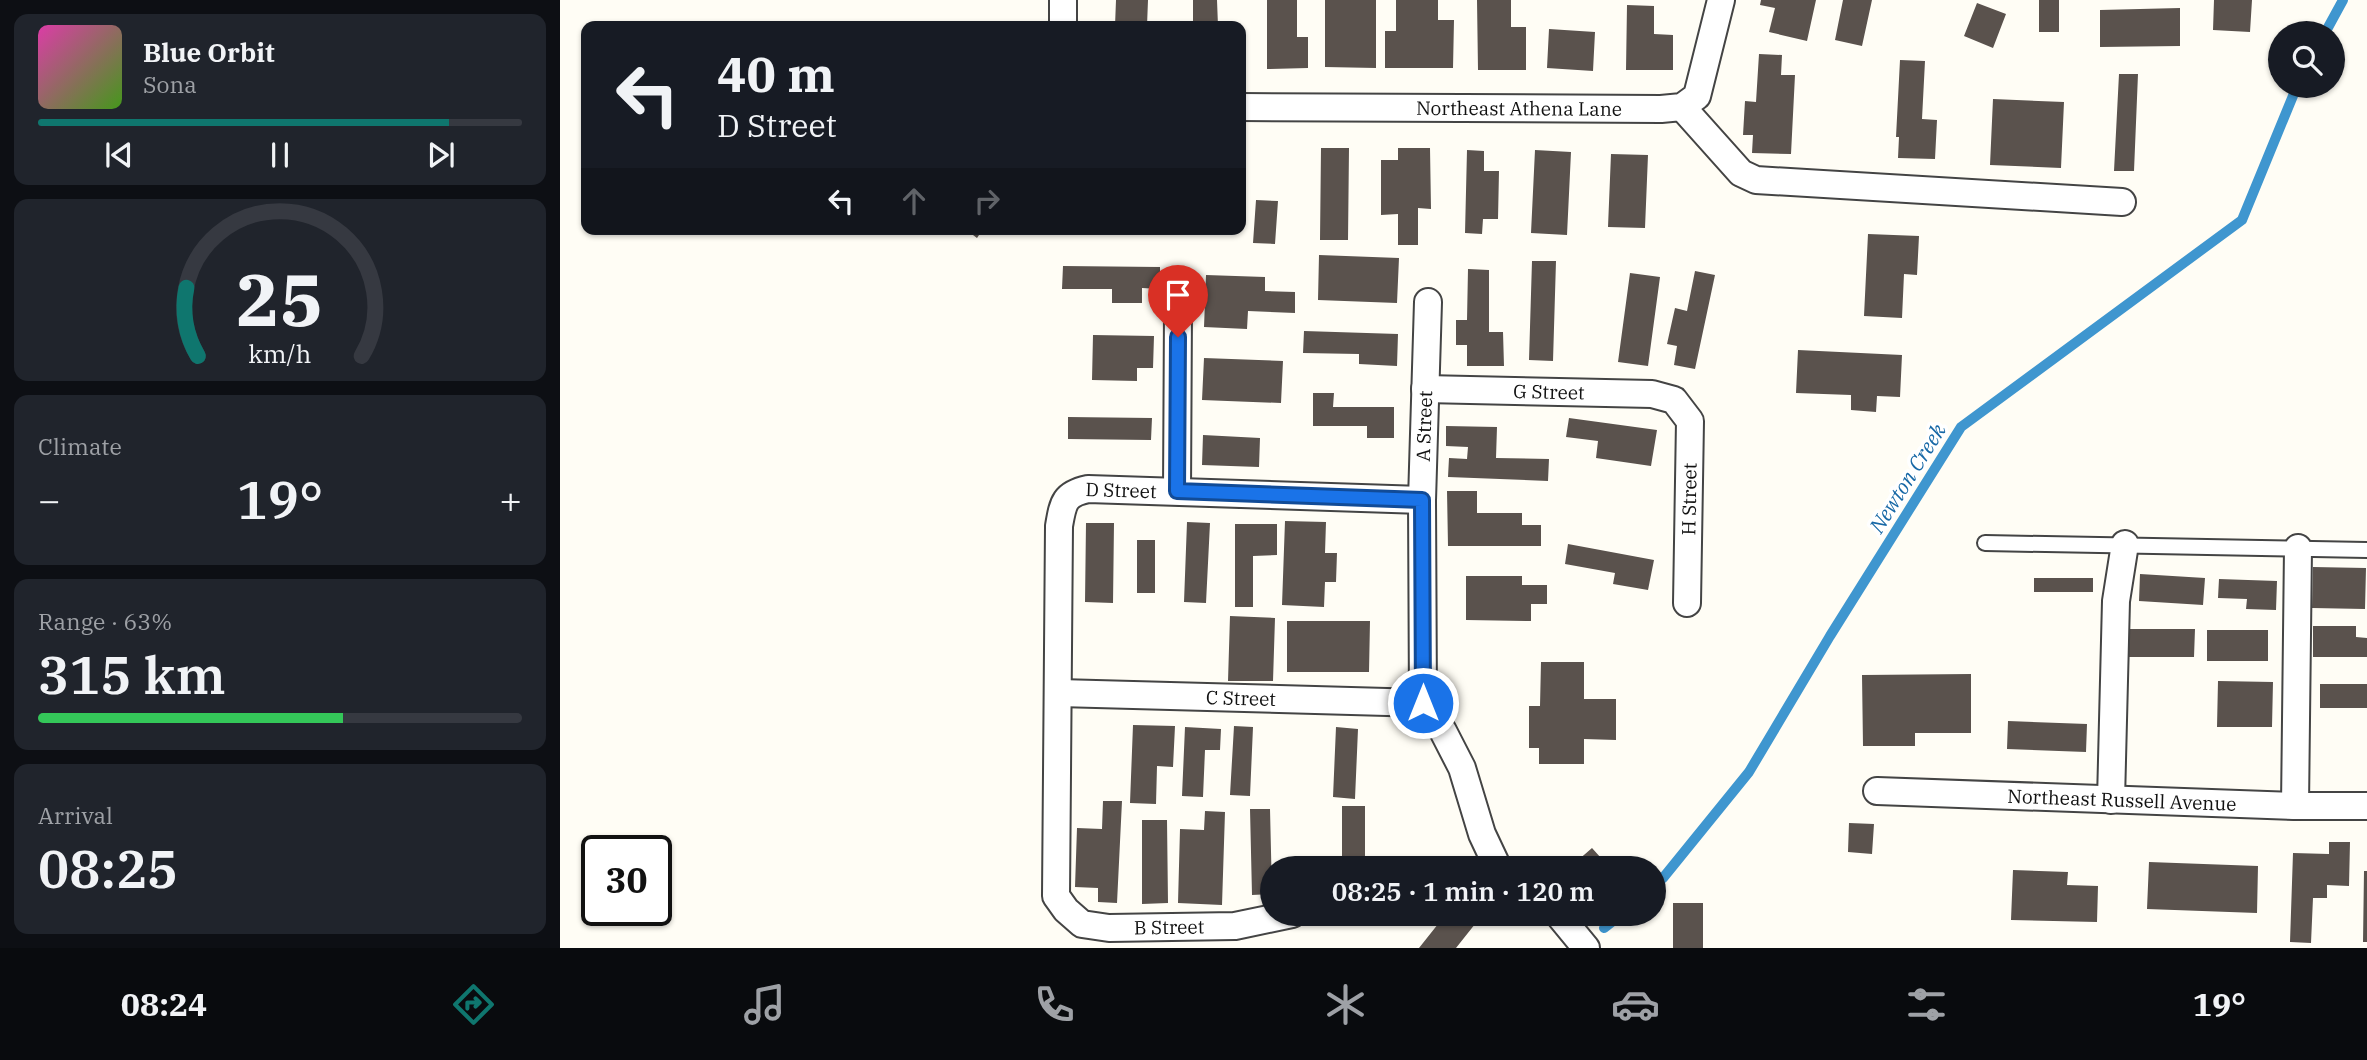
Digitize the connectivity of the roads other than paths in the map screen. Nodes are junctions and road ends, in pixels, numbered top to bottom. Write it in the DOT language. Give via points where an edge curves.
graph roads {
  1 [pos="1063,0"];
  2 [pos="1721,0"];
  3 [pos="1063,21"];
  4 [pos="1246,107"];
  5 [pos="1682,107"];
  6 [pos="2122,202"];
  7 [pos="1429,302"];
  8 [pos="1178,311"];
  9 [pos="1425,389"];
  10 [pos="1674,400"];
  11 [pos="1177,491"];
  12 [pos="1422,500"];
  13 [pos="1985,543"];
  14 [pos="2126,544"];
  15 [pos="2298,548"];
  16 [pos="2367,550"];
  17 [pos="1687,603"];
  18 [pos="1059,693"];
  19 [pos="1423,703"];
  20 [pos="1877,791"];
  21 [pos="2111,800"];
  22 [pos="2295,806"];
  23 [pos="2367,806"];
  24 [pos="1492,856"];
  25 [pos="1260,921"];
  26 [pos="1568,926"];
  27 [pos="1586,948"];
  1 -- 3 [label="street"];
  2 -- 5 [label="street" via="1697,96"];
  4 -- 5 [label="street, Northeast Athena Lane"];
  5 -- 6 [label="street" via="1741,173 1756,180"];
  7 -- 9 [label="street, A Street"];
  8 -- 11 [label="street"];
  9 -- 10 [label="street, G Street" via="1652,394"];
  9 -- 12 [label="street, A Street"];
  10 -- 17 [label="street, H Street" via="1690,421"];
  11 -- 12 [label="street, D Street"];
  11 -- 18 [label="street, D Street" via="1088,489 1074,492 1062,504"];
  12 -- 19 [label="street, A Street"];
  13 -- 14 [label="lane"];
  14 -- 15 [label="lane"];
  14 -- 21 [label="street" via="2116,601"];
  15 -- 16 [label="lane"];
  15 -- 22 [label="street"];
  18 -- 19 [label="street, C Street"];
  18 -- 25 [label="street, B Street" via="1056,896 1066,910 1082,923 1109,928 1235,926"];
  19 -- 24 [label="street" via="1462,768"];
  20 -- 21 [label="street, Northeast Russell Avenue"];
  21 -- 22 [label="street, Northeast Russell Avenue"];
  22 -- 23 [label="street, Northeast Russell Avenue"];
  26 -- 27 [label="street"];
}
